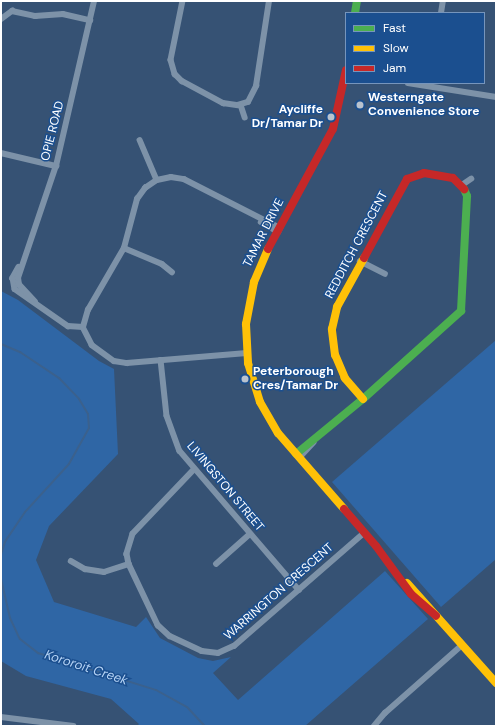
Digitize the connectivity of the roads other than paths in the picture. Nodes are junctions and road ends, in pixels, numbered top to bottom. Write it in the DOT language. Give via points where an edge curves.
graph roads {
  1 [pos="94,1"];
  2 [pos="183,1"];
  3 [pos="270,1"];
  4 [pos="357,1"];
  5 [pos="443,1"];
  6 [pos="355,12"];
  7 [pos="442,12"];
  8 [pos="1,19"];
  9 [pos="90,20"];
  10 [pos="345,77"];
  11 [pos="419,84"];
  12 [pos="430,85"];
  13 [pos="496,97"];
  14 [pos="241,105"];
  15 [pos="244,118"];
  16 [pos="140,140"];
  17 [pos="1,153"];
  18 [pos="56,166"];
  19 [pos="471,179"];
  20 [pos="156,180"];
  21 [pos="462,185"];
  22 [pos="279,230"];
  23 [pos="124,248"];
  24 [pos="360,261"];
  25 [pos="172,272"];
  26 [pos="385,274"];
  27 [pos="83,327"];
  28 [pos="246,351"];
  29 [pos="161,360"];
  30 [pos="363,399"];
  31 [pos="298,456"];
  32 [pos="194,470"];
  33 [pos="364,533"];
  34 [pos="250,534"];
  35 [pos="71,560"];
  36 [pos="129,564"];
  37 [pos="216,564"];
  38 [pos="299,590"];
  39 [pos="462,645"];
  40 [pos="496,684"];
  41 [pos="1,717"];
  42 [pos="73,726"];
  43 [pos="374,726"];
  1 -- 9 [label="street, OPIE ROAD"];
  2 -- 14 [label="street" via="171,60 175,74 182,81 223,103"];
  3 -- 14 [label="street" via="256,86 251,97"];
  4 -- 6 [label="street"];
  5 -- 7 [label="street"];
  8 -- 9 [label="street" via="12,11 31,15 63,14"];
  9 -- 18 [label="street, OPIE ROAD"];
  10 -- 22 [label="street, TAMAR DRIVE" via="333,129"];
  11 -- 12 [label="street"];
  12 -- 13 [label="street"];
  14 -- 15 [label="street"];
  16 -- 20 [label="street"];
  17 -- 18 [label="street"];
  18 -- 27 [label="street, OPIE ROAD" via="16,282 35,302 68,326"];
  19 -- 21 [label="street"];
  20 -- 22 [label="street" via="171,177 184,179"];
  20 -- 23 [label="street" via="145,188 137,199"];
  21 -- 24 [label="street, REDDITCH CRESCENT" via="453,178 424,173 407,179"];
  21 -- 30 [label="street" via="467,202 461,311"];
  22 -- 28 [label="street, TAMAR DRIVE" via="258,270 251,291 246,324"];
  23 -- 25 [label="street" via="162,264"];
  23 -- 27 [label="street" via="88,310"];
  24 -- 26 [label="street"];
  24 -- 30 [label="street, REDDITCH CRESCENT" via="337,307 332,341 340,367"];
  27 -- 29 [label="street" via="92,344 114,361 126,363"];
  28 -- 29 [label="street"];
  28 -- 31 [label="street, TAMAR DRIVE" via="263,408 275,428"];
  29 -- 32 [label="street, LIVINGSTON STREET" via="170,429 180,451"];
  30 -- 31 [label="street"];
  31 -- 33 [label="street, TAMAR DRIVE"];
  32 -- 34 [label="street, LIVINGSTON STREET"];
  32 -- 36 [label="street, WARRINGTON CRESCENT" via="133,534 128,550"];
  33 -- 38 [label="street, WARRINGTON CRESCENT"];
  33 -- 39 [label="street, TAMAR DRIVE" via="403,581 422,597"];
  34 -- 37 [label="street"];
  34 -- 38 [label="street, LIVINGSTON STREET"];
  35 -- 36 [label="street" via="85,569 104,572"];
  36 -- 38 [label="street, WARRINGTON CRESCENT" via="162,629 206,652 229,650"];
  39 -- 40 [label="street, TAMAR DRIVE"];
  39 -- 43 [label="street" via="385,713"];
  41 -- 42 [label="street"];
}
